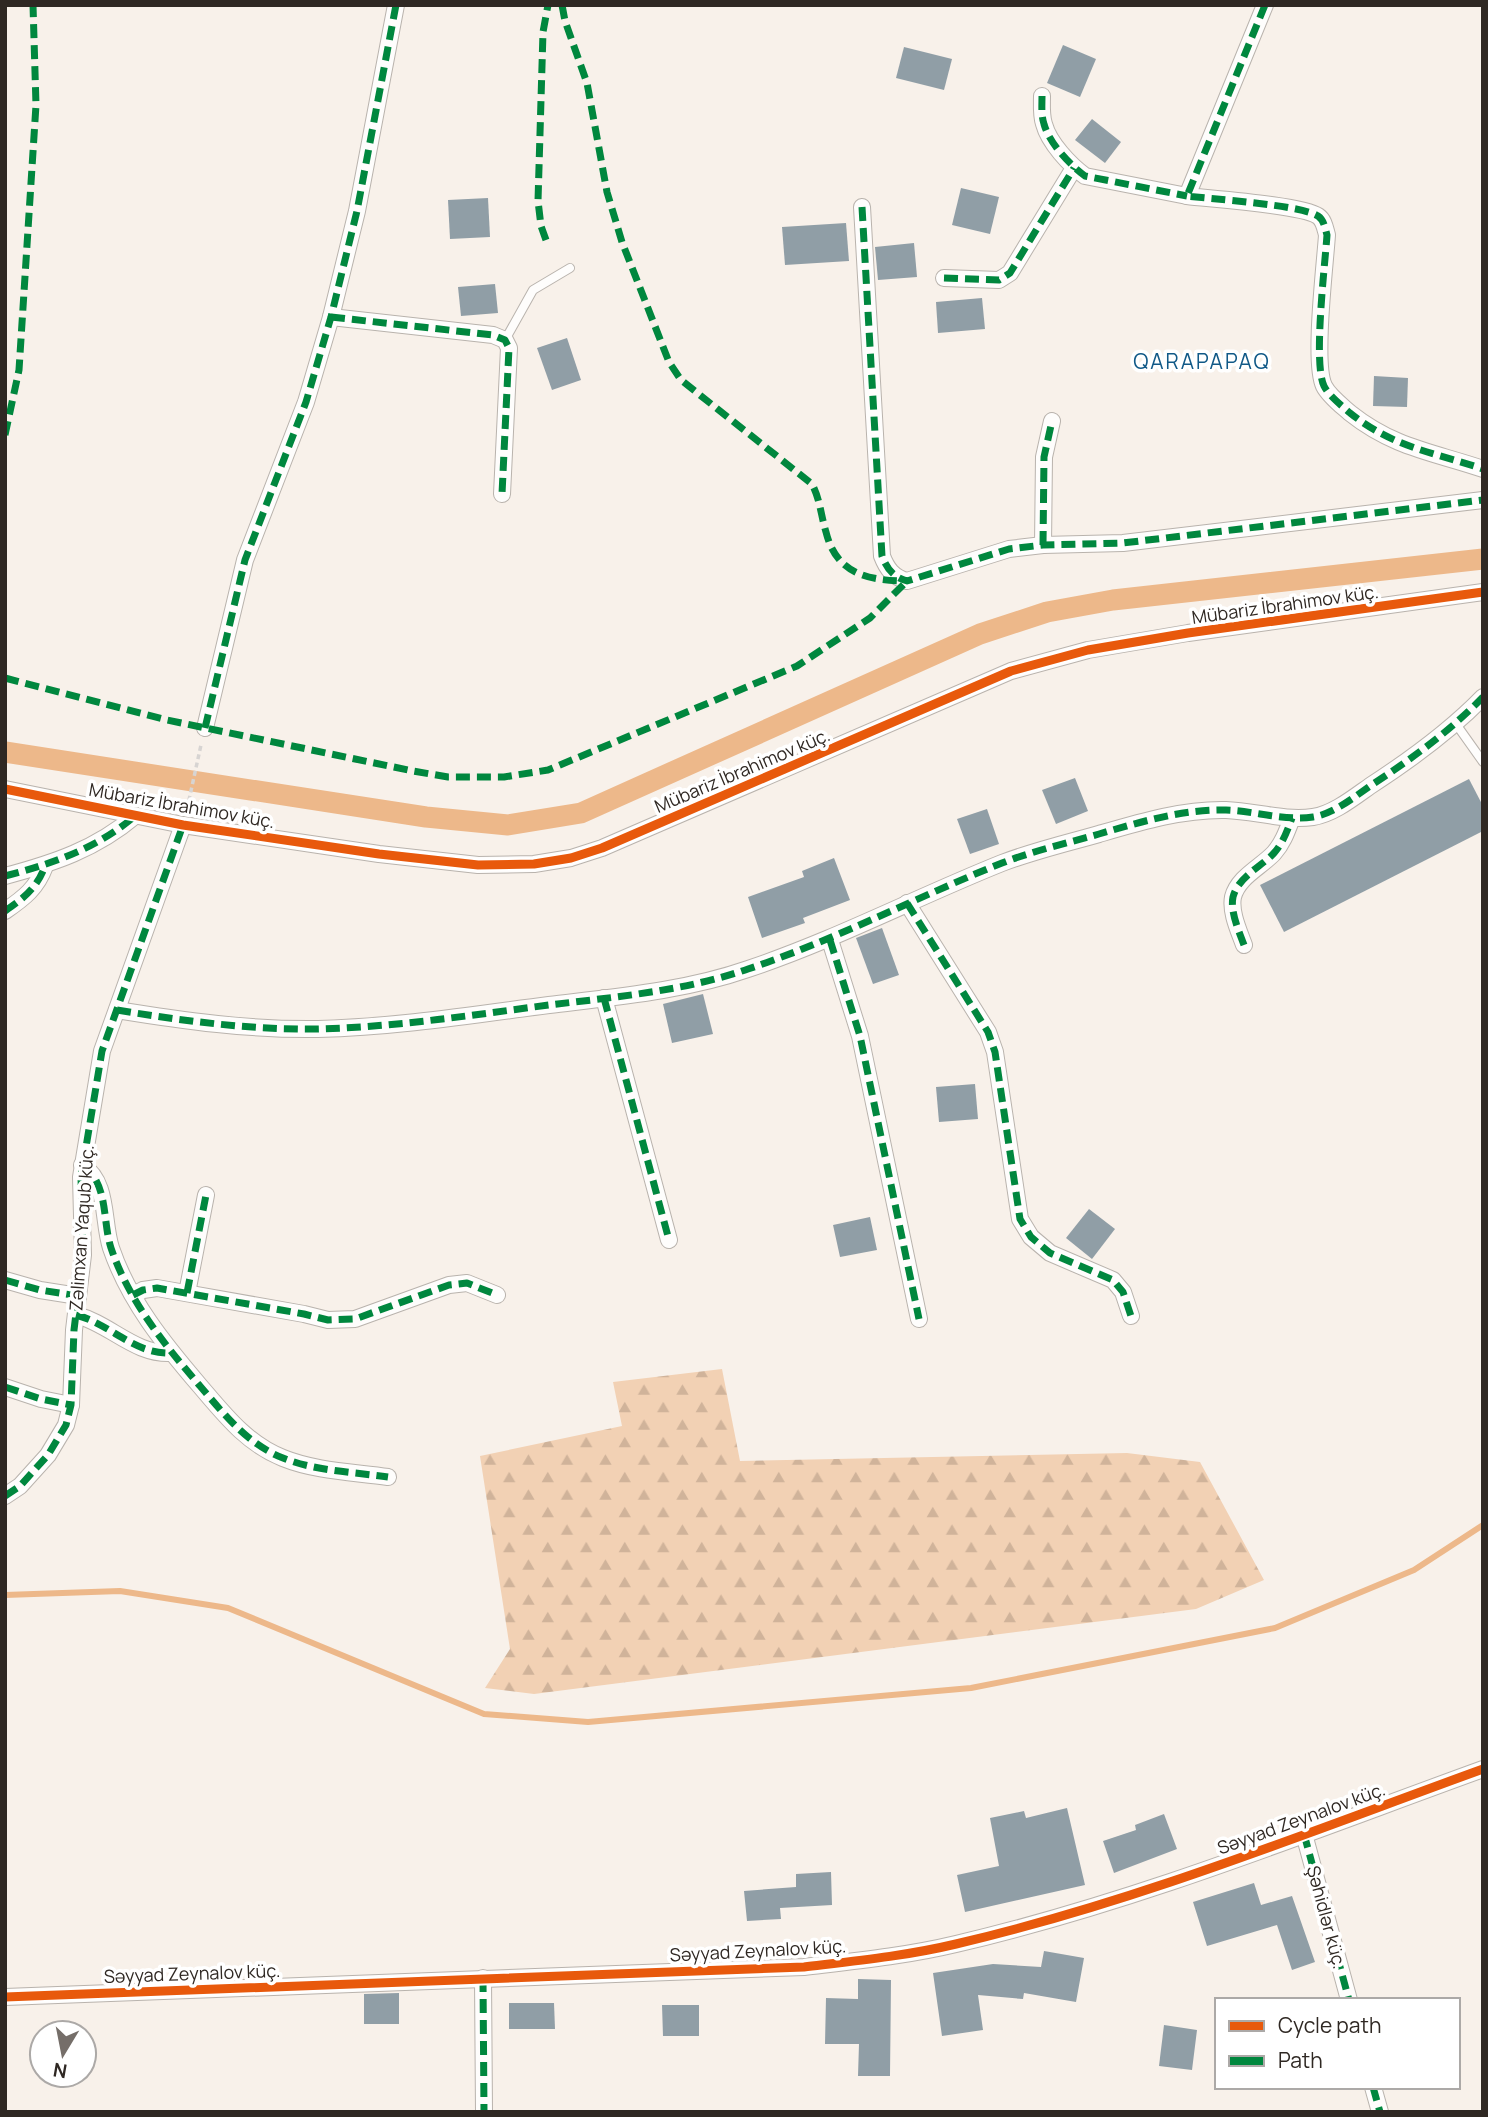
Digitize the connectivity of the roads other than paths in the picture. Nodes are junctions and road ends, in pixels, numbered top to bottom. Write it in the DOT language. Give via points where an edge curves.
graph roads {
  1 [pos="396,5"];
  2 [pos="1265,5"];
  3 [pos="1042,96"];
  4 [pos="1074,168"];
  5 [pos="1187,196"];
  6 [pos="862,207"];
  7 [pos="570,268"];
  8 [pos="944,278"];
  9 [pos="331,317"];
  10 [pos="505,341"];
  11 [pos="1052,421"];
  12 [pos="1483,469"];
  13 [pos="502,494"];
  14 [pos="1483,500"];
  15 [pos="1043,545"];
  16 [pos="1483,592"];
  17 [pos="1483,697"];
  18 [pos="1457,724"];
  19 [pos="205,728"];
  20 [pos="1483,762"];
  21 [pos="5,789"];
  22 [pos="135,816"];
  23 [pos="1292,818"];
  24 [pos="183,825"];
  25 [pos="45,866"];
  26 [pos="5,876"];
  27 [pos="908,903"];
  28 [pos="5,911"];
  29 [pos="830,940"];
  30 [pos="1244,945"];
  31 [pos="604,998"];
  32 [pos="117,1010"];
  33 [pos="82,1165"];
  34 [pos="206,1195"];
  35 [pos="669,1240"];
  36 [pos="5,1280"];
  37 [pos="187,1293"];
  38 [pos="497,1294"];
  39 [pos="133,1295"];
  40 [pos="78,1296"];
  41 [pos="76,1315"];
  42 [pos="1130,1316"];
  43 [pos="919,1320"];
  44 [pos="172,1353"];
  45 [pos="5,1387"];
  46 [pos="71,1405"];
  47 [pos="387,1476"];
  48 [pos="5,1496"];
  49 [pos="1483,1769"];
  50 [pos="1304,1833"];
  51 [pos="483,1978"];
  52 [pos="5,1997"];
  53 [pos="1348,1998"];
  54 [pos="1374,2089"];
  55 [pos="484,2112"];
  56 [pos="1380,2112"];
  1 -- 9 [label="street" via="357,211"];
  2 -- 5 [label="street"];
  3 -- 4 [label="street" via="1042,121"];
  4 -- 5 [label="street" via="1102,181"];
  4 -- 8 [label="street" via="1010,273 999,280"];
  5 -- 12 [label="street" via="1316,214 1327,235 1320,355 1324,385 1369,428 1416,450"];
  6 -- 15 [label="street" via="882,556 887,569 907,581 1009,549"];
  7 -- 10 [label="lane" via="533,290"];
  9 -- 10 [label="street" via="493,335"];
  9 -- 19 [label="street" via="306,402 245,560"];
  10 -- 13 [label="street" via="509,348"];
  11 -- 15 [label="street" via="1044,457"];
  14 -- 15 [label="street" via="1123,543"];
  16 -- 24 [label="street, Mübariz İbrahimov küç." via="1188,633 1088,650 1011,671 571,858 478,865"];
  17 -- 18 [label="street"];
  18 -- 20 [label="lane"];
  18 -- 23 [label="street" via="1344,803 1317,817"];
  21 -- 22 [label="street, Mübariz İbrahimov küç."];
  22 -- 24 [label="street, Mübariz İbrahimov küç."];
  22 -- 25 [label="street" via="114,834"];
  23 -- 27 [label="street" via="1228,810 1141,822 1006,861"];
  23 -- 30 [label="street" via="1275,852 1239,884 1233,898"];
  24 -- 32 [label="street, Zəlimxan Yaqub küç."];
  25 -- 26 [label="street"];
  25 -- 28 [label="street" via="30,893"];
  27 -- 29 [label="street"];
  27 -- 42 [label="street" via="988,1032 995,1052 1020,1219 1031,1237 1050,1253 1113,1280 1124,1292"];
  29 -- 31 [label="street" via="744,971"];
  29 -- 43 [label="street" via="860,1036"];
  31 -- 32 [label="street" via="394,1025 317,1029 182,1021"];
  31 -- 35 [label="street"];
  32 -- 33 [label="street, Zəlimxan Yaqub küç." via="103,1051"];
  33 -- 39 [label="street" via="96,1177 111,1247"];
  33 -- 40 [label="street, Zəlimxan Yaqub küç." via="83,1255"];
  34 -- 37 [label="street"];
  36 -- 40 [label="street"];
  37 -- 38 [label="street" via="328,1320 355,1318 449,1285 467,1283"];
  37 -- 39 [label="street" via="157,1288"];
  39 -- 44 [label="street"];
  40 -- 41 [label="street, Zəlimxan Yaqub küç."];
  41 -- 44 [label="street" via="145,1350"];
  41 -- 46 [label="street, Zəlimxan Yaqub küç."];
  44 -- 47 [label="street" via="235,1427 264,1450 310,1466"];
  45 -- 46 [label="street"];
  46 -- 48 [label="street, Zəlimxan Yaqub küç." via="62,1433 48,1455"];
  49 -- 50 [label="street, Səyyad Zeynalov küç."];
  50 -- 51 [label="street, Səyyad Zeynalov küç." via="1141,1892 954,1944 879,1959"];
  50 -- 53 [label="street, Şəhidlər küç."];
  51 -- 52 [label="street, Səyyad Zeynalov küç."];
  51 -- 55 [label="street"];
  54 -- 56 [label="street"];
}
